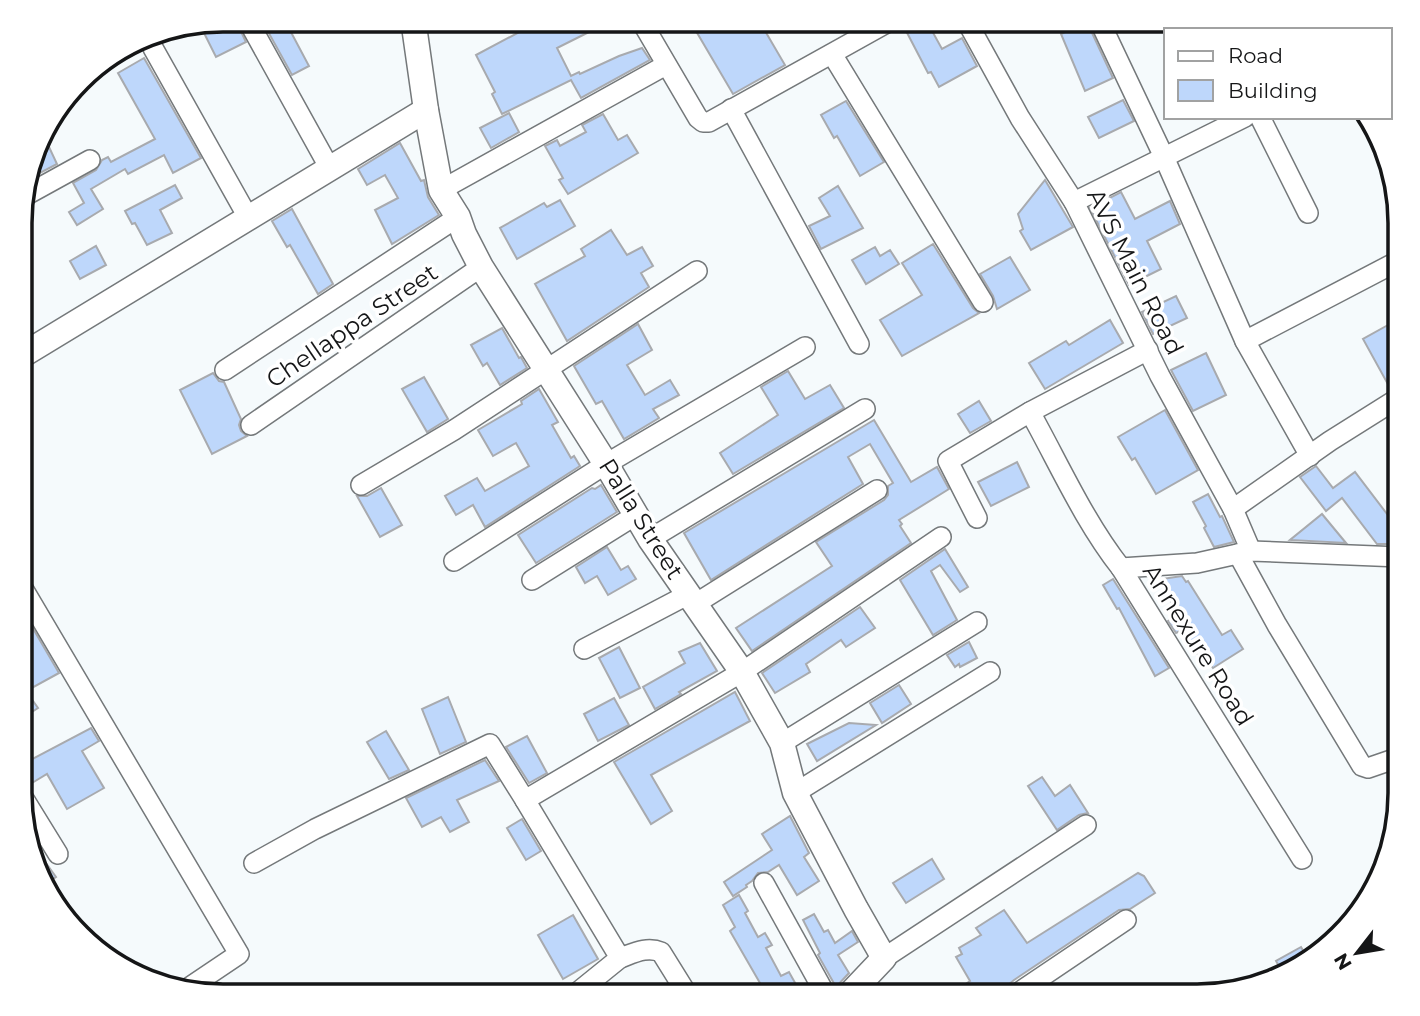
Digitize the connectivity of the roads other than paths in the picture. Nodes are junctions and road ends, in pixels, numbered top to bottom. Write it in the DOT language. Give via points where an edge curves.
graph roads {
  1 [pos="254,32"];
  2 [pos="415,32"];
  3 [pos="647,32"];
  4 [pos="871,32"];
  5 [pos="973,32"];
  6 [pos="1105,32"];
  7 [pos="153,48"];
  8 [pos="832,54"];
  9 [pos="666,65"];
  10 [pos="731,109"];
  11 [pos="426,110"];
  12 [pos="1241,119"];
  13 [pos="1261,119"];
  14 [pos="1164,157"];
  15 [pos="90,160"];
  16 [pos="329,167"];
  17 [pos="441,190"];
  18 [pos="34,191"];
  19 [pos="1074,202"];
  20 [pos="1308,213"];
  21 [pos="458,217"];
  22 [pos="249,219"];
  23 [pos="1388,266"];
  24 [pos="481,267"];
  25 [pos="698,271"];
  26 [pos="983,302"];
  27 [pos="1245,341"];
  28 [pos="859,344"];
  29 [pos="805,347"];
  30 [pos="32,349"];
  31 [pos="1148,351"];
  32 [pos="547,369"];
  33 [pos="225,370"];
  34 [pos="1388,405"];
  35 [pos="865,409"];
  36 [pos="1030,412"];
  37 [pos="251,425"];
  38 [pos="1310,456"];
  39 [pos="606,464"];
  40 [pos="361,485"];
  41 [pos="877,490"];
  42 [pos="1233,509"];
  43 [pos="636,515"];
  44 [pos="977,518"];
  45 [pos="941,537"];
  46 [pos="650,539"];
  47 [pos="1245,553"];
  48 [pos="1388,557"];
  49 [pos="454,561"];
  50 [pos="1121,568"];
  51 [pos="532,580"];
  52 [pos="692,599"];
  53 [pos="32,604"];
  54 [pos="977,622"];
  55 [pos="584,649"];
  56 [pos="742,672"];
  57 [pos="989,672"];
  58 [pos="782,743"];
  59 [pos="1388,761"];
  60 [pos="794,793"];
  61 [pos="525,800"];
  62 [pos="33,813"];
  63 [pos="1086,825"];
  64 [pos="58,854"];
  65 [pos="1302,859"];
  66 [pos="254,863"];
  67 [pos="764,883"];
  68 [pos="1126,920"];
  69 [pos="620,958"];
  70 [pos="884,958"];
  71 [pos="197,982"];
  72 [pos="588,984"];
  73 [pos="681,984"];
  74 [pos="820,984"];
  75 [pos="859,984"];
  76 [pos="1031,984"];
  1 -- 16 [label="street"];
  2 -- 11 [label="street, Palla Street"];
  3 -- 9 [label="street"];
  4 -- 8 [label="street"];
  5 -- 19 [label="street, AVS Main Road"];
  6 -- 14 [label="street"];
  7 -- 22 [label="street"];
  8 -- 10 [label="street"];
  8 -- 26 [label="street"];
  9 -- 10 [label="street" via="703,122"];
  9 -- 17 [label="street"];
  10 -- 28 [label="street"];
  11 -- 16 [label="street"];
  11 -- 17 [label="street, Palla Street"];
  12 -- 14 [label="street"];
  13 -- 20 [label="street"];
  14 -- 19 [label="street"];
  14 -- 27 [label="street"];
  15 -- 18 [label="street"];
  16 -- 22 [label="street"];
  17 -- 21 [label="street, Palla Street"];
  19 -- 31 [label="street, AVS Main Road"];
  21 -- 24 [label="street, Palla Street"];
  21 -- 33 [label="street"];
  22 -- 30 [label="street"];
  23 -- 27 [label="street"];
  24 -- 32 [label="street, Palla Street"];
  24 -- 37 [label="street, Chellappa Street"];
  25 -- 32 [label="street"];
  27 -- 38 [label="street"];
  29 -- 39 [label="street"];
  31 -- 36 [label="street"];
  31 -- 42 [label="street, AVS Main Road"];
  32 -- 39 [label="street, Palla Street"];
  32 -- 40 [label="street"];
  34 -- 38 [label="street"];
  35 -- 46 [label="street"];
  36 -- 44 [label="street" via="948,461"];
  36 -- 50 [label="street"];
  38 -- 42 [label="street"];
  39 -- 43 [label="street, Palla Street"];
  39 -- 49 [label="street"];
  41 -- 52 [label="street"];
  42 -- 47 [label="street, AVS Main Road"];
  43 -- 46 [label="street, Palla Street"];
  43 -- 51 [label="street"];
  45 -- 56 [label="street"];
  46 -- 52 [label="street, Palla Street"];
  47 -- 48 [label="street, Annexure Road"];
  47 -- 50 [label="street, Annexure Road" via="1197,563"];
  47 -- 59 [label="street, AVS Main Road" via="1277,625 1363,766"];
  50 -- 65 [label="street, Annexure Road"];
  52 -- 55 [label="street"];
  52 -- 56 [label="street, Palla Street"];
  53 -- 71 [label="street" via="239,954"];
  54 -- 58 [label="street"];
  56 -- 58 [label="street, Palla Street"];
  56 -- 61 [label="street"];
  57 -- 60 [label="street"];
  58 -- 60 [label="street, Palla Street"];
  60 -- 70 [label="street, Palla Street"];
  61 -- 66 [label="street" via="490,744"];
  61 -- 69 [label="street"];
  62 -- 64 [label="street"];
  63 -- 70 [label="street"];
  67 -- 74 [label="street"];
  68 -- 76 [label="street"];
  69 -- 72 [label="street"];
  69 -- 73 [label="street" via="655,949"];
  70 -- 75 [label="street"];
}
